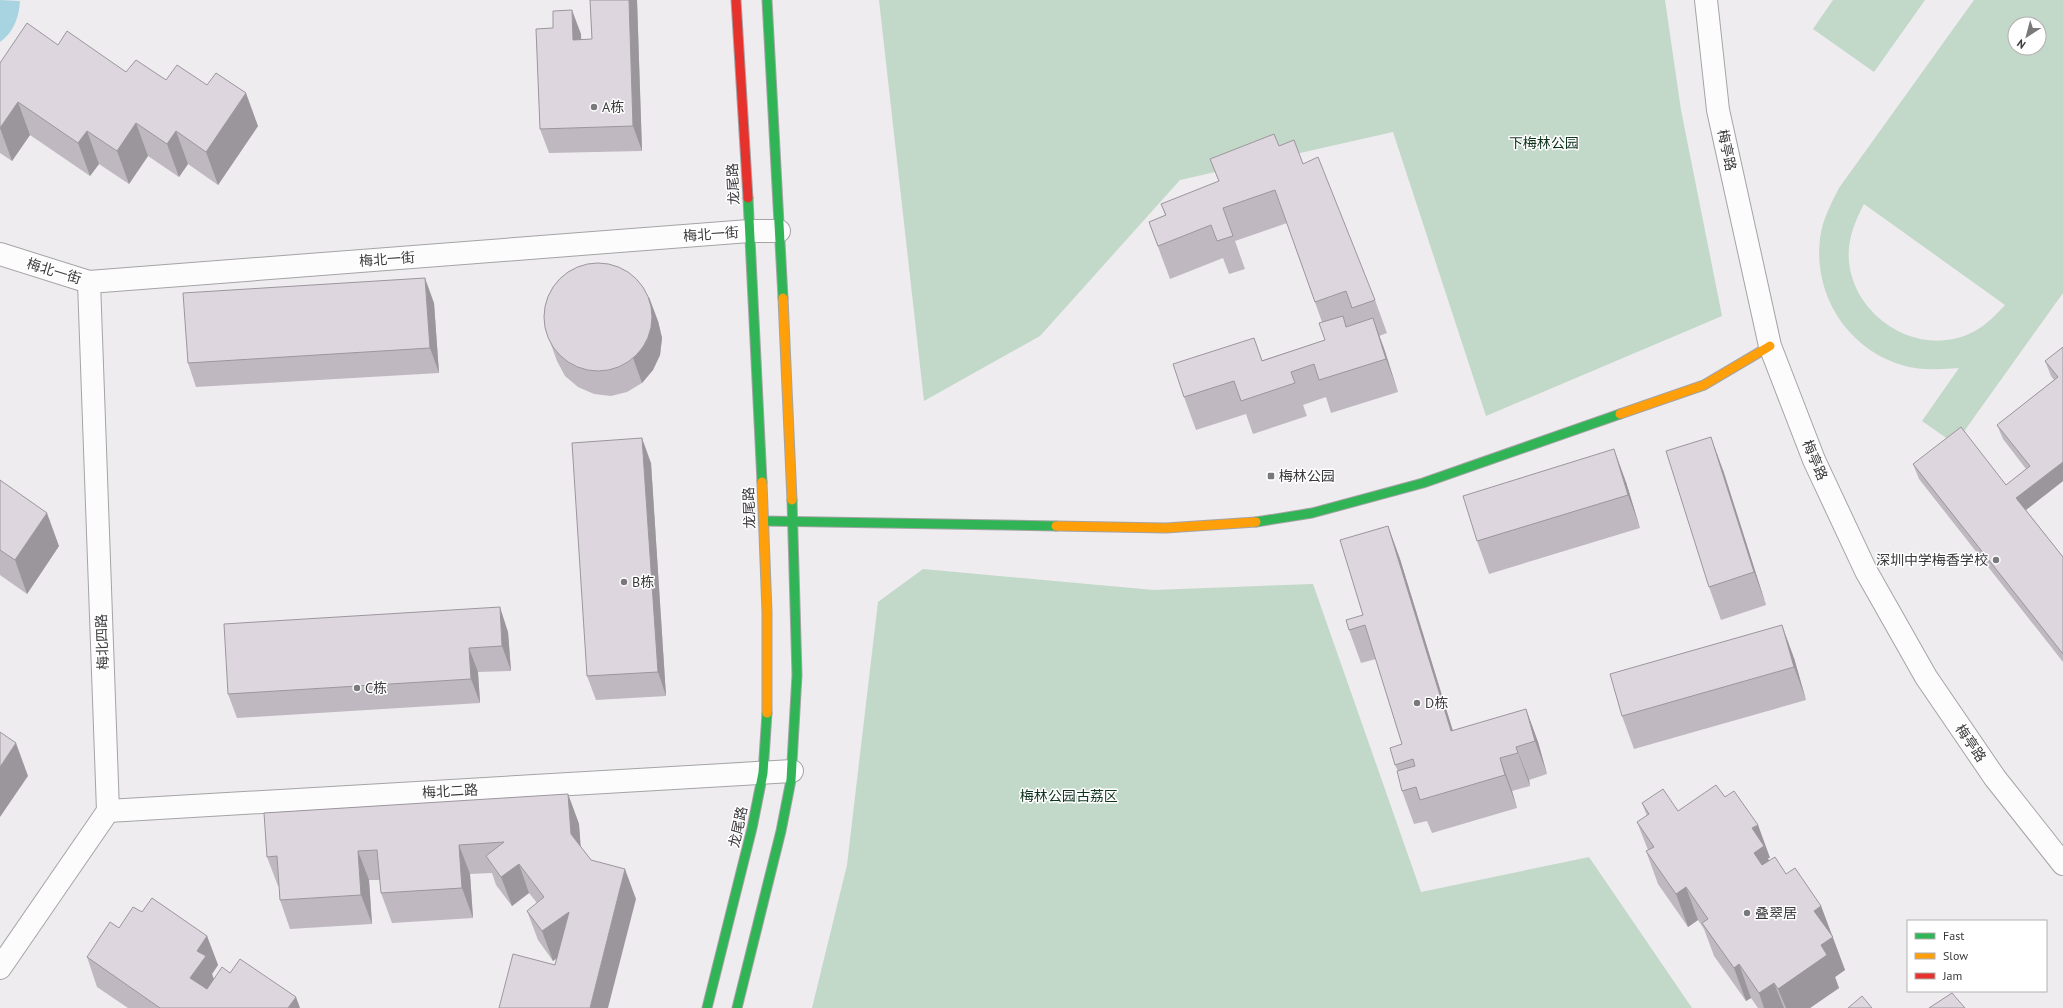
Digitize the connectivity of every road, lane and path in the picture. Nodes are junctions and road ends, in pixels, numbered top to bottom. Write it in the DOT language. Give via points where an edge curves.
graph roads {
  1 [pos="736,0"];
  2 [pos="767,0"];
  3 [pos="1706,0"];
  4 [pos="779,230"];
  5 [pos="749,231"];
  6 [pos="0,254"];
  7 [pos="89,282"];
  8 [pos="1770,346"];
  9 [pos="764,521"];
  10 [pos="792,521"];
  11 [pos="792,771"];
  12 [pos="763,773"];
  13 [pos="108,811"];
  14 [pos="2063,864"];
  15 [pos="0,968"];
  16 [pos="707,1008"];
  17 [pos="737,1008"];
  1 -- 5 [label="street, 龙尾路"];
  2 -- 4 [label="street"];
  3 -- 8 [label="street, 梅亭路" via="1718,110"];
  4 -- 5 [label="street, 梅北一街"];
  4 -- 10 [label="street"];
  5 -- 7 [label="street, 梅北一街"];
  5 -- 9 [label="street, 龙尾路"];
  6 -- 7 [label="street, 梅北一街"];
  7 -- 13 [label="street, 梅北四路"];
  8 -- 10 [label="street" via="1704,385 1423,483 1312,513 1237,523 1166,528"];
  8 -- 14 [label="street, 梅亭路" via="1814,460 1866,571 1926,677 1995,778"];
  9 -- 10 [label="street"];
  9 -- 12 [label="street, 龙尾路" via="768,683"];
  10 -- 11 [label="street" via="797,675"];
  11 -- 12 [label="street, 梅北二路"];
  11 -- 17 [label="street" via="781,831"];
  12 -- 13 [label="street, 梅北二路"];
  12 -- 16 [label="street, 龙尾路" via="746,854"];
  13 -- 15 [label="street"];
}
